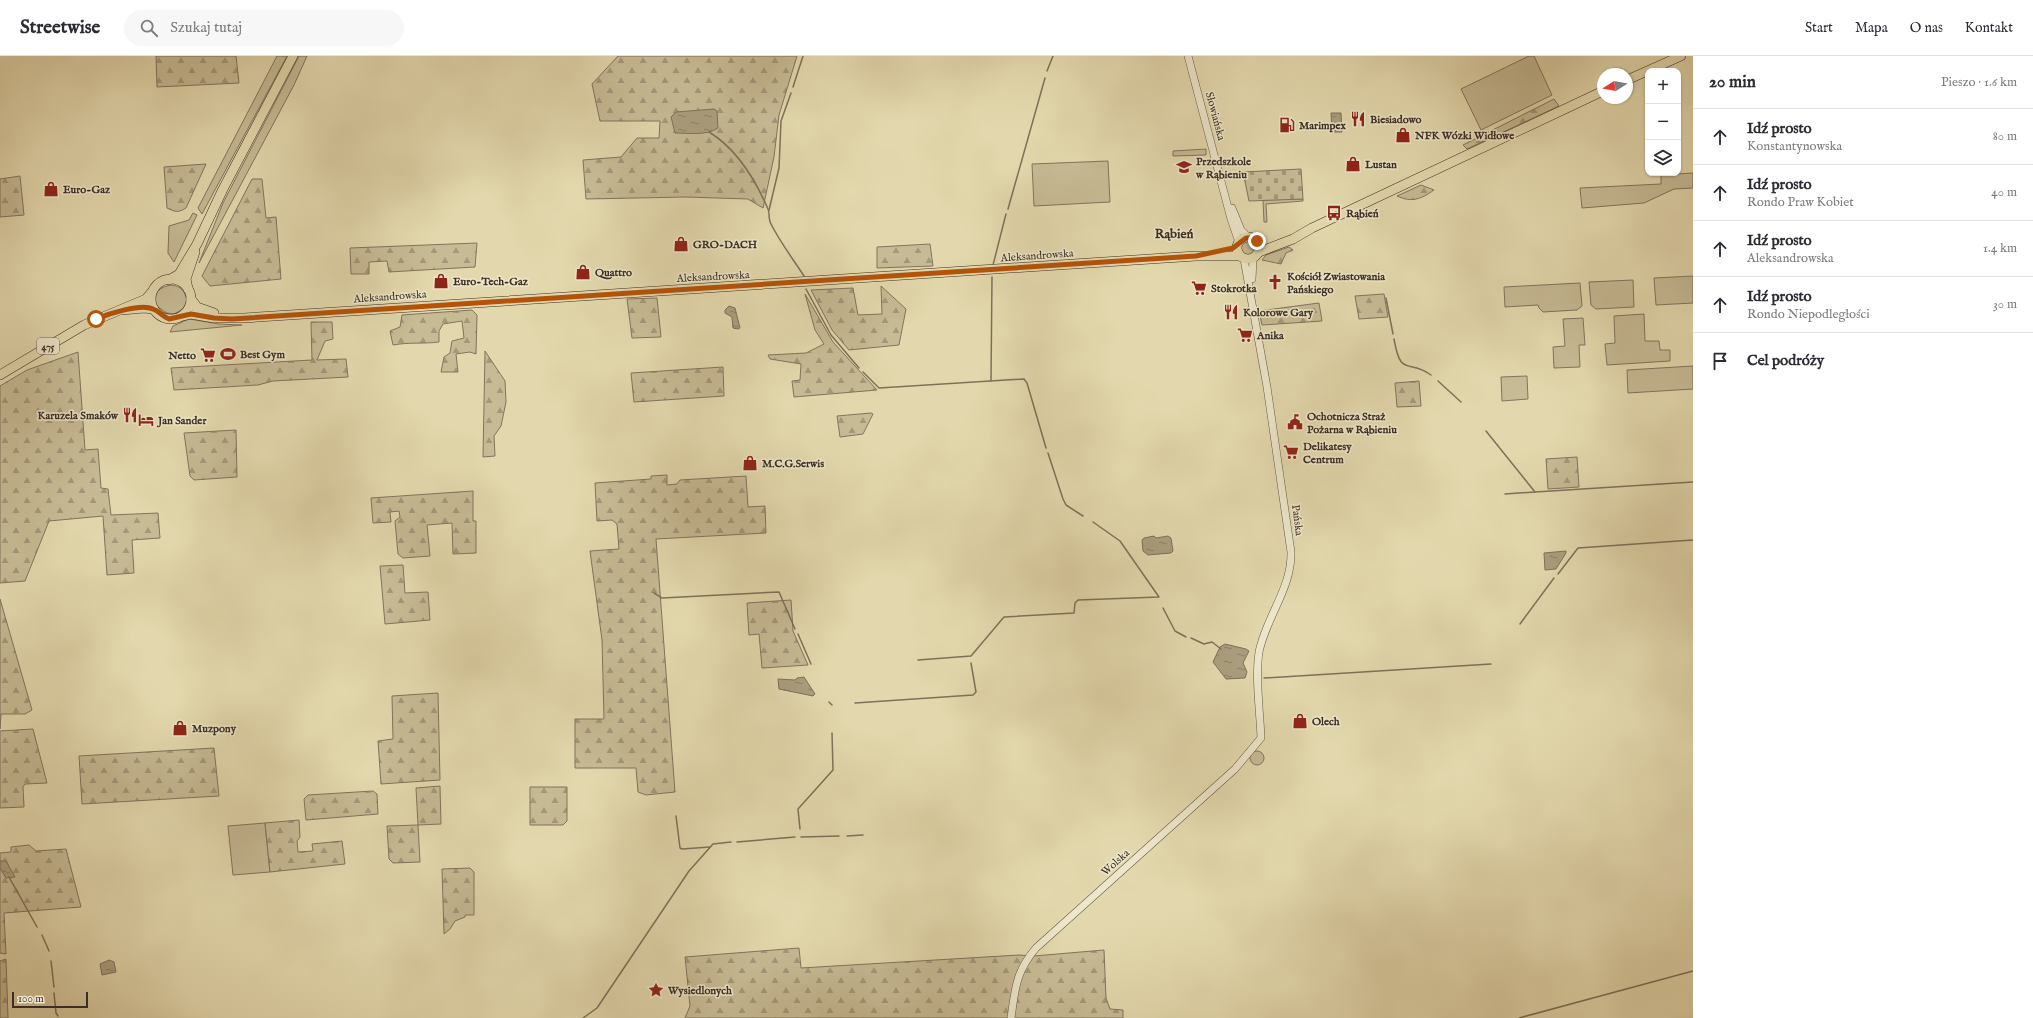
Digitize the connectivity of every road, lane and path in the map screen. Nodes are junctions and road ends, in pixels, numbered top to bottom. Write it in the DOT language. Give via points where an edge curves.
graph roads {
  1 [pos="293,56"];
  2 [pos="1188,56"];
  3 [pos="1681,56"];
  4 [pos="1688,56"];
  5 [pos="1664,68"];
  6 [pos="1633,77"];
  7 [pos="1645,77"];
  8 [pos="1633,83"];
  9 [pos="1597,94"];
  10 [pos="1597,100"];
  11 [pos="1497,142"];
  12 [pos="1222,181"];
  13 [pos="1248,237"];
  14 [pos="197,244"];
  15 [pos="1238,244"];
  16 [pos="1251,254"];
  17 [pos="1196,256"];
  18 [pos="168,280"];
  19 [pos="188,289"];
  20 [pos="151,293"];
  21 [pos="191,299"];
  22 [pos="154,309"];
  23 [pos="118,310"];
  24 [pos="182,316"];
  25 [pos="232,319"];
  26 [pos="0,375"];
  27 [pos="1261,738"];
  28 [pos="1011,1018"];
  1 -- 14 [label="main road" via="231,172"];
  2 -- 12 [label="street, Słowiańska"];
  3 -- 6 [label="main road"];
  4 -- 5 [label="main road"];
  7 -- 8 [label="main road"];
  9 -- 11 [label="main road, 475"];
  10 -- 11 [label="main road, 475"];
  11 -- 16 [label="main road, 475" via="1293,238"];
  12 -- 13 [label="street, Słowiańska" via="1241,230"];
  12 -- 15 [label="street, Słowiańska"];
  13 -- 15 [label="main road, 475"];
  13 -- 16 [label="main road" via="1253,238"];
  14 -- 18 [label="main road" via="179,274"];
  14 -- 19 [label="main road" via="186,279"];
  15 -- 16 [label="main road"];
  15 -- 17 [label="main road, Aleksandrowska / 475"];
  16 -- 17 [label="main road, Aleksandrowska / 475"];
  16 -- 27 [label="street, Pańska" via="1253,301 1291,560 1285,585 1259,652"];
  17 -- 25 [label="main road, Aleksandrowska / 475"];
  18 -- 19 [label="main road" via="181,283"];
  18 -- 20 [label="main road, 475" via="157,285"];
  19 -- 21 [label="main road"];
  20 -- 22 [label="main road"];
  20 -- 23 [label="main road, 475" via="146,299"];
  21 -- 24 [label="main road" via="189,309"];
  21 -- 25 [label="main road, Aleksandrowska / 475" via="200,309"];
  22 -- 23 [label="main road, 475"];
  22 -- 24 [label="main road, 475" via="169,319"];
  23 -- 26 [label="main road, 475" via="74,330"];
  24 -- 25 [label="main road, Aleksandrowska / 475" via="191,314"];
  27 -- 28 [label="street, Wolska" via="1235,769 1036,948 1024,963 1015,987"];
}
